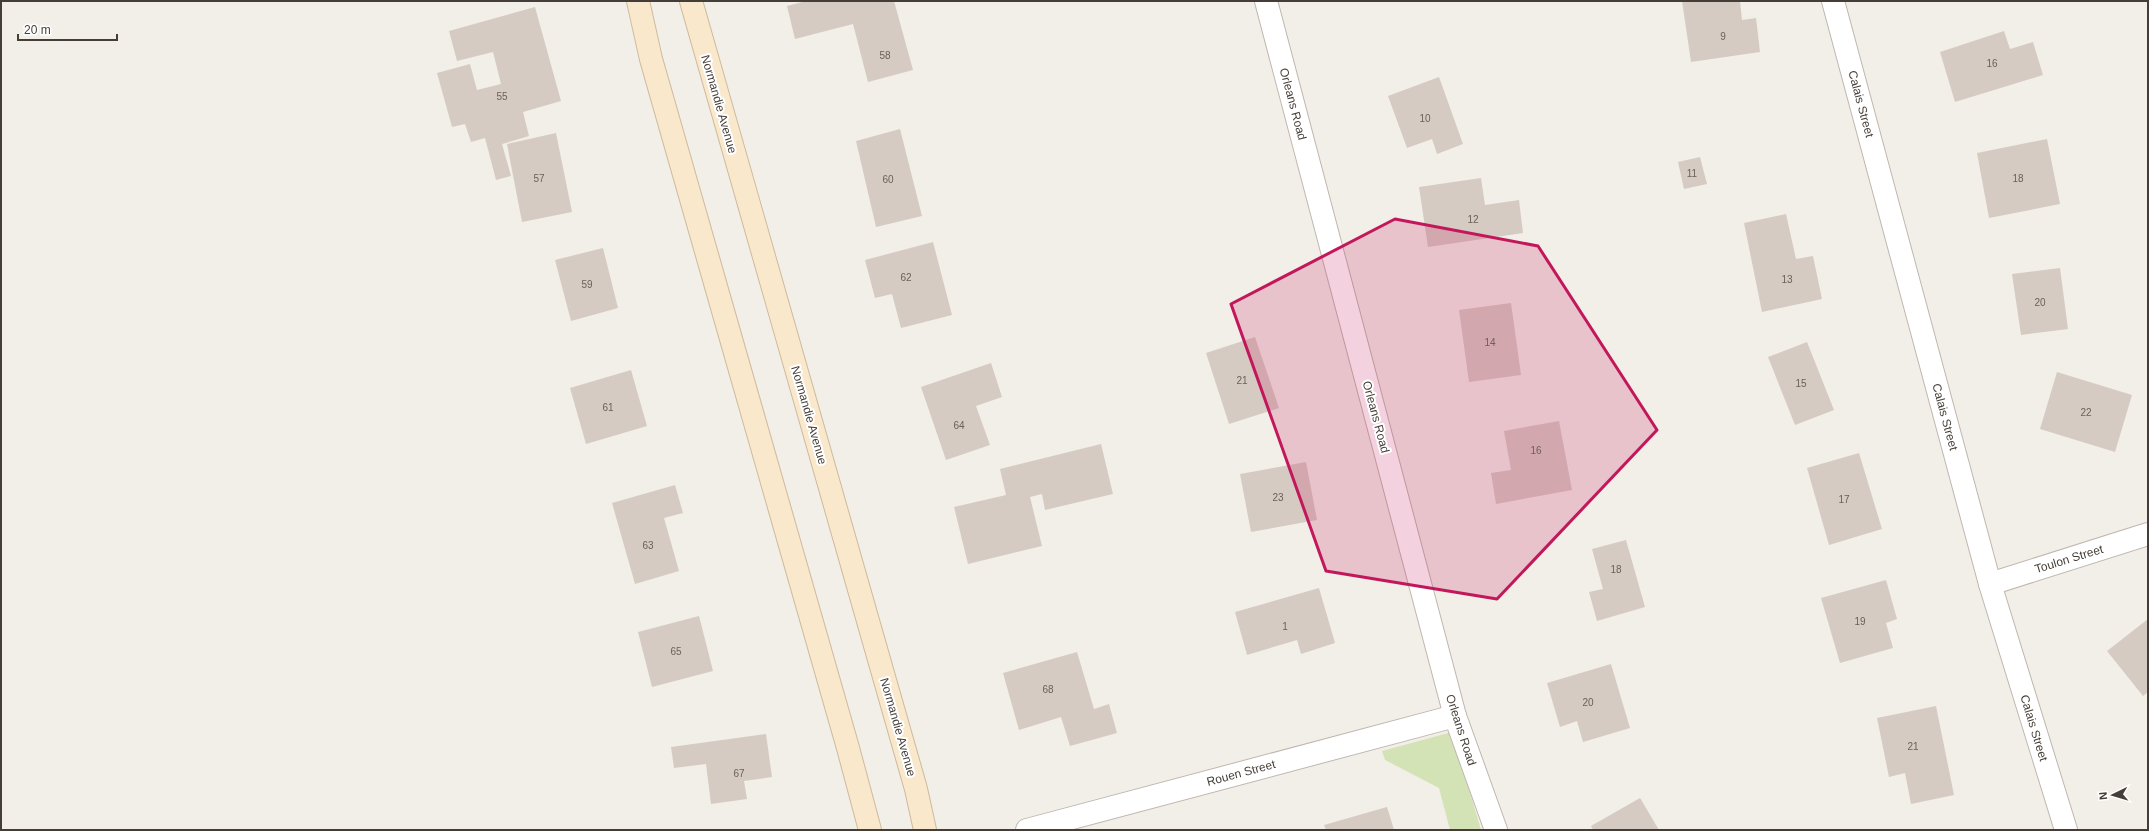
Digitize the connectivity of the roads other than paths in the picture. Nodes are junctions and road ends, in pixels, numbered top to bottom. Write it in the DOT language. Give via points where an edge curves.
graph roads {
  1 [pos="638,1"];
  2 [pos="692,1"];
  3 [pos="1266,1"];
  4 [pos="1833,1"];
  5 [pos="2148,534"];
  6 [pos="1990,584"];
  7 [pos="1455,716"];
  8 [pos="870,830"];
  9 [pos="925,830"];
  10 [pos="1027,830"];
  11 [pos="1496,830"];
  12 [pos="2066,830"];
  1 -- 8 [label="street" via="651,59"];
  2 -- 9 [label="street, Normandie Avenue" via="916,789"];
  3 -- 7 [label="street, Orleans Road"];
  4 -- 6 [label="street, Calais Street"];
  5 -- 6 [label="street, Toulon Street"];
  6 -- 12 [label="street, Calais Street"];
  7 -- 10 [label="street, Rouen Street"];
  7 -- 11 [label="street, Orleans Road"];
}
